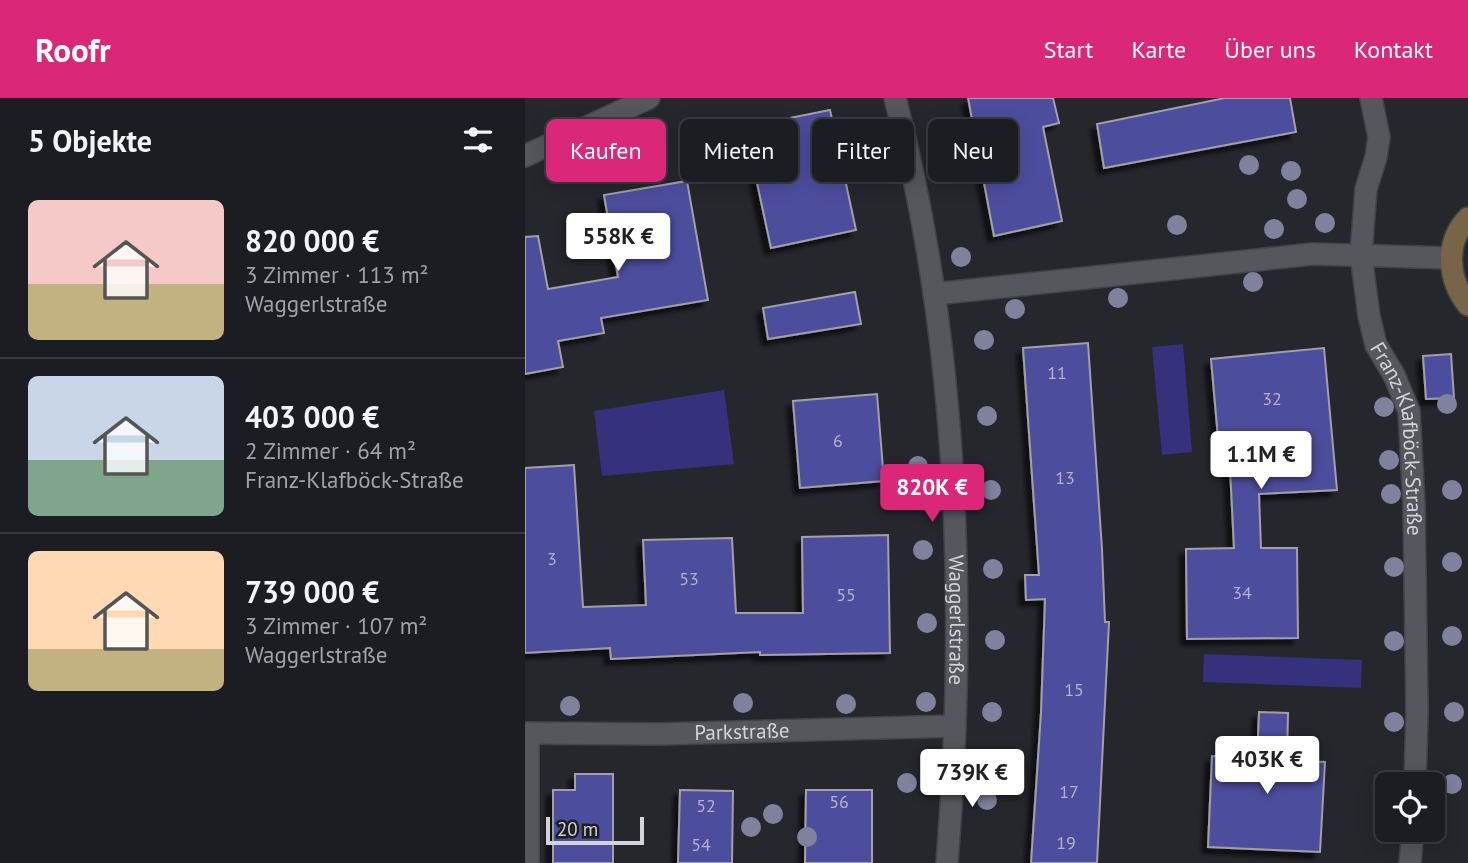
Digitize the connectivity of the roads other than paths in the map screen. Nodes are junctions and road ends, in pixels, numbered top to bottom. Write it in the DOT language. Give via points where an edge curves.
graph roads {
  1 [pos="649,98"];
  2 [pos="895,98"];
  3 [pos="1371,98"];
  4 [pos="525,156"];
  5 [pos="1468,218"];
  6 [pos="1361,255"];
  7 [pos="1451,258"];
  8 [pos="934,294"];
  9 [pos="1468,305"];
  10 [pos="955,726"];
  11 [pos="526,733"];
  12 [pos="1415,772"];
  13 [pos="1412,842"];
  14 [pos="528,863"];
  15 [pos="947,863"];
  16 [pos="1410,863"];
  1 -- 4 [label="street"];
  2 -- 8 [label="street, Waggerlstraße"];
  3 -- 6 [label="street, Franz-Klafböck-Straße" via="1379,137 1366,189"];
  5 -- 7 [label="street"];
  6 -- 7 [label="street"];
  6 -- 8 [label="street" via="1313,254"];
  6 -- 12 [label="street, Franz-Klafböck-Straße" via="1376,345 1409,411"];
  7 -- 9 [label="street" via="1453,277"];
  8 -- 10 [label="street, Waggerlstraße" via="951,470 958,667"];
  10 -- 11 [label="street, Parkstraße"];
  10 -- 15 [label="street, Waggerlstraße"];
  11 -- 14 [label="street, Parkstraße"];
  13 -- 16 [label="street"];
}
